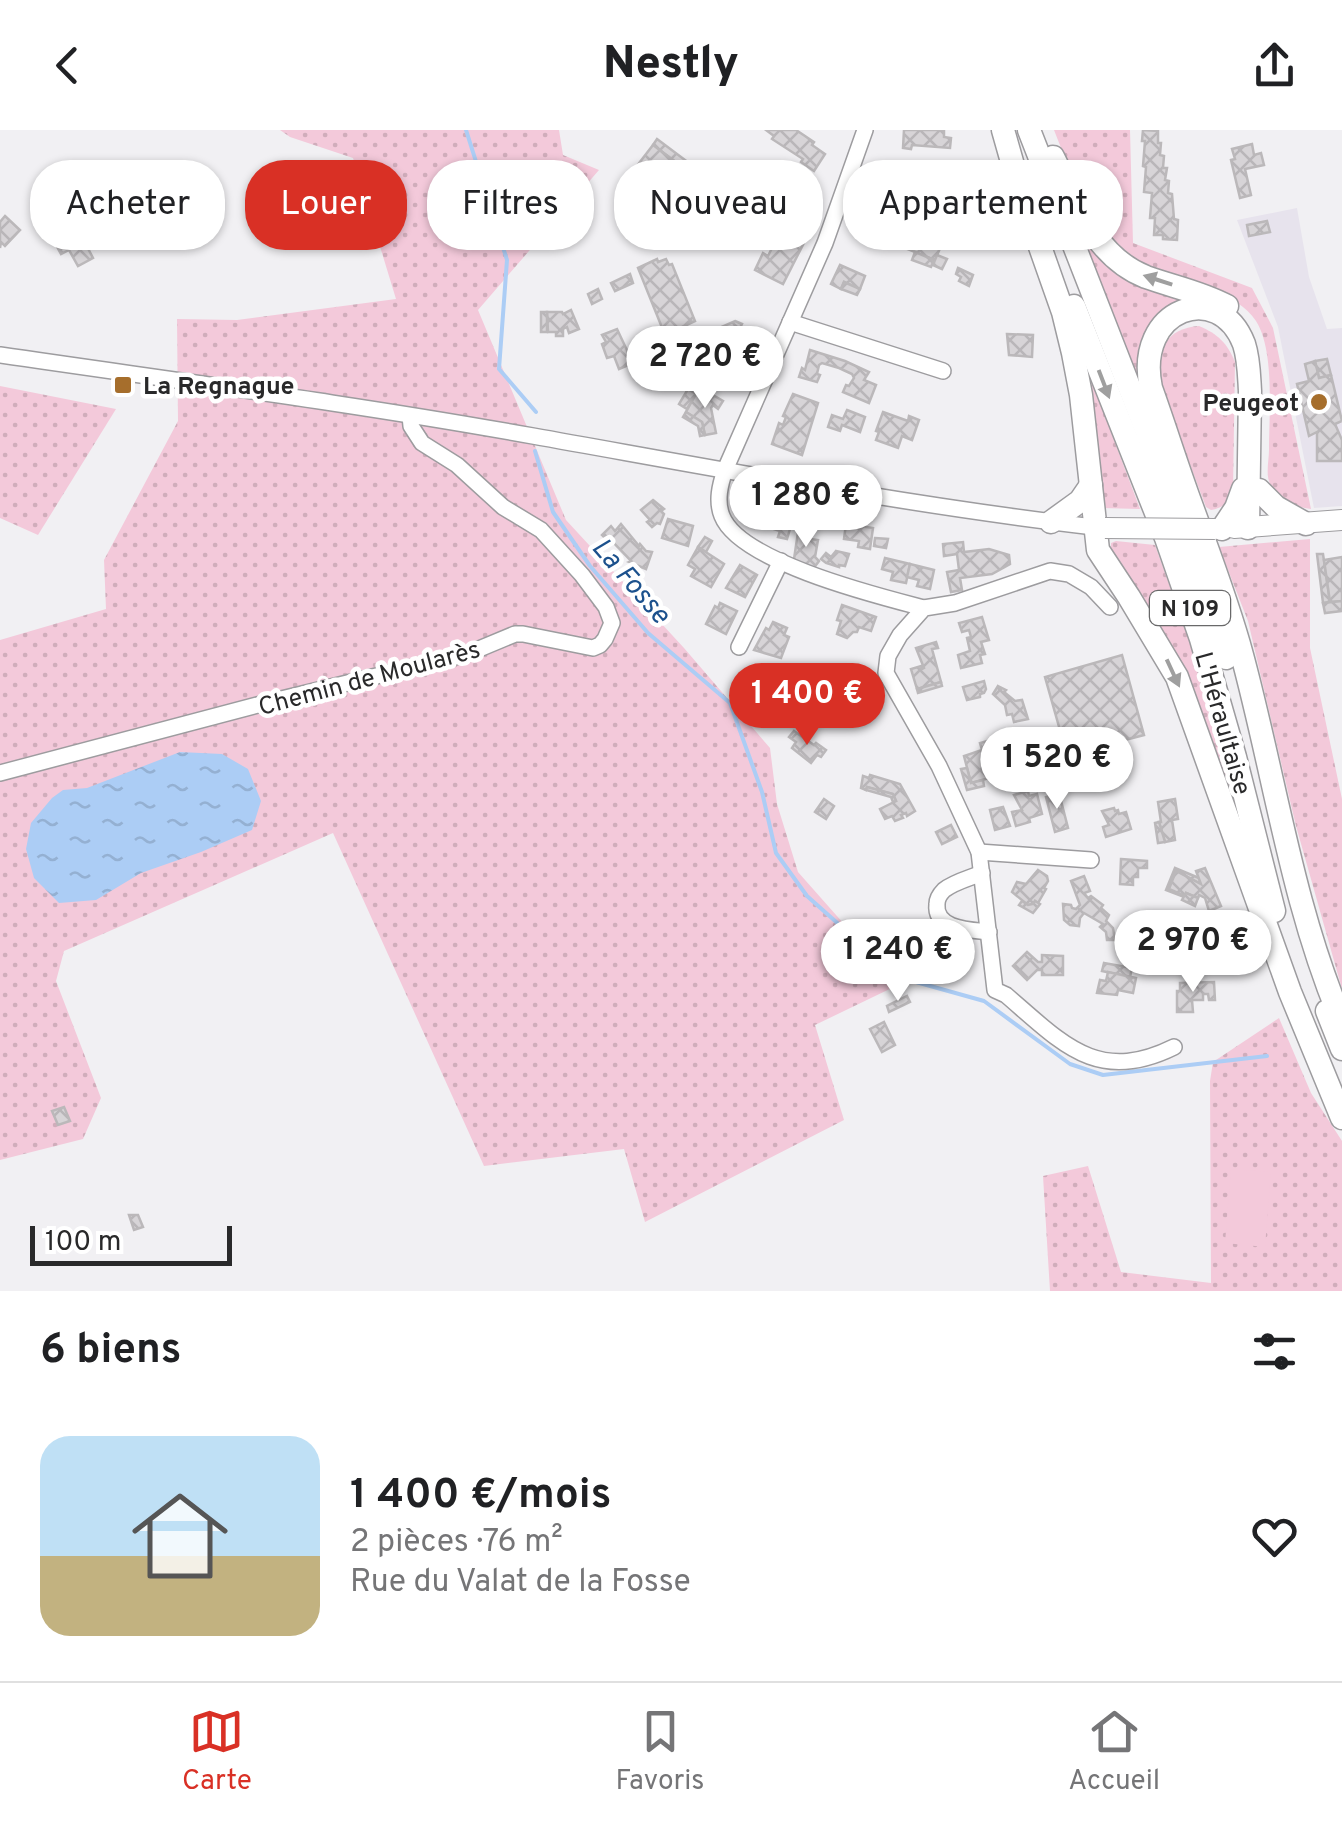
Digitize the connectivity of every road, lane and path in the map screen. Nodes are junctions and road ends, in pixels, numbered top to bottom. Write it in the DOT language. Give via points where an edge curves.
graph roads {
  1 [pos="865,130"];
  2 [pos="1004,130"];
  3 [pos="1029,130"];
  4 [pos="1042,130"];
  5 [pos="790,322"];
  6 [pos="0,355"];
  7 [pos="943,371"];
  8 [pos="410,416"];
  9 [pos="725,470"];
  10 [pos="1253,483"];
  11 [pos="1091,485"];
  12 [pos="1342,520"];
  13 [pos="1051,522"];
  14 [pos="1306,524"];
  15 [pos="1100,528"];
  16 [pos="1253,528"];
  17 [pos="1218,529"];
  18 [pos="781,562"];
  19 [pos="1110,607"];
  20 [pos="924,608"];
  21 [pos="740,647"];
  22 [pos="0,773"];
  23 [pos="980,852"];
  24 [pos="1091,860"];
  25 [pos="982,873"];
  26 [pos="989,932"];
  27 [pos="1342,1022"];
  28 [pos="1174,1047"];
  29 [pos="1342,1049"];
  30 [pos="1342,1096"];
  31 [pos="1342,1118"];
  1 -- 5 [label="street"];
  2 -- 11 [label="highway" via="1063,312"];
  2 -- 30 [label="highway, L'Héraultaise / N 109, one-way" via="1184,588 1236,756 1278,928"];
  3 -- 29 [label="highway, L'Héraultaise / N 109" via="1190,545 1297,920"];
  10 -- 4 [label="highway, one-way" via="1262,372 1253,334 1225,305 1114,258 1085,220"];
  5 -- 7 [label="street"];
  5 -- 9 [label="street"];
  6 -- 8 [label="street"];
  8 -- 9 [label="street"];
  8 -- 22 [label="street, Chemin de Moularès" via="422,443 534,525 582,576 612,623 600,645 515,634 467,654"];
  9 -- 13 [label="street"];
  9 -- 18 [label="street" via="718,499 722,518 735,534"];
  10 -- 14 [label="highway" via="1276,508"];
  10 -- 16 [label="highway"];
  10 -- 17 [label="highway"];
  10 -- 27 [label="highway" via="1244,344 1221,316 1178,312 1151,344 1152,388 1220,580 1288,854"];
  11 -- 13 [label="highway"];
  11 -- 15 [label="highway"];
  12 -- 14 [label="main road"];
  13 -- 15 [label="street"];
  14 -- 16 [label="main road"];
  15 -- 17 [label="main road, bridge"];
  15 -- 31 [label="highway, one-way" via="1098,550 1177,677"];
  16 -- 17 [label="main road"];
  18 -- 20 [label="street"];
  18 -- 21 [label="street"];
  19 -- 20 [label="street" via="1070,574 1050,571"];
  20 -- 23 [label="street" via="888,656 886,673"];
  23 -- 24 [label="street"];
  23 -- 25 [label="street"];
  25 -- 26 [label="street"];
  25 -- 26 [label="street" via="942,892 936,910 948,924"];
  26 -- 28 [label="street" via="995,990 1075,1052 1131,1062"];
}
